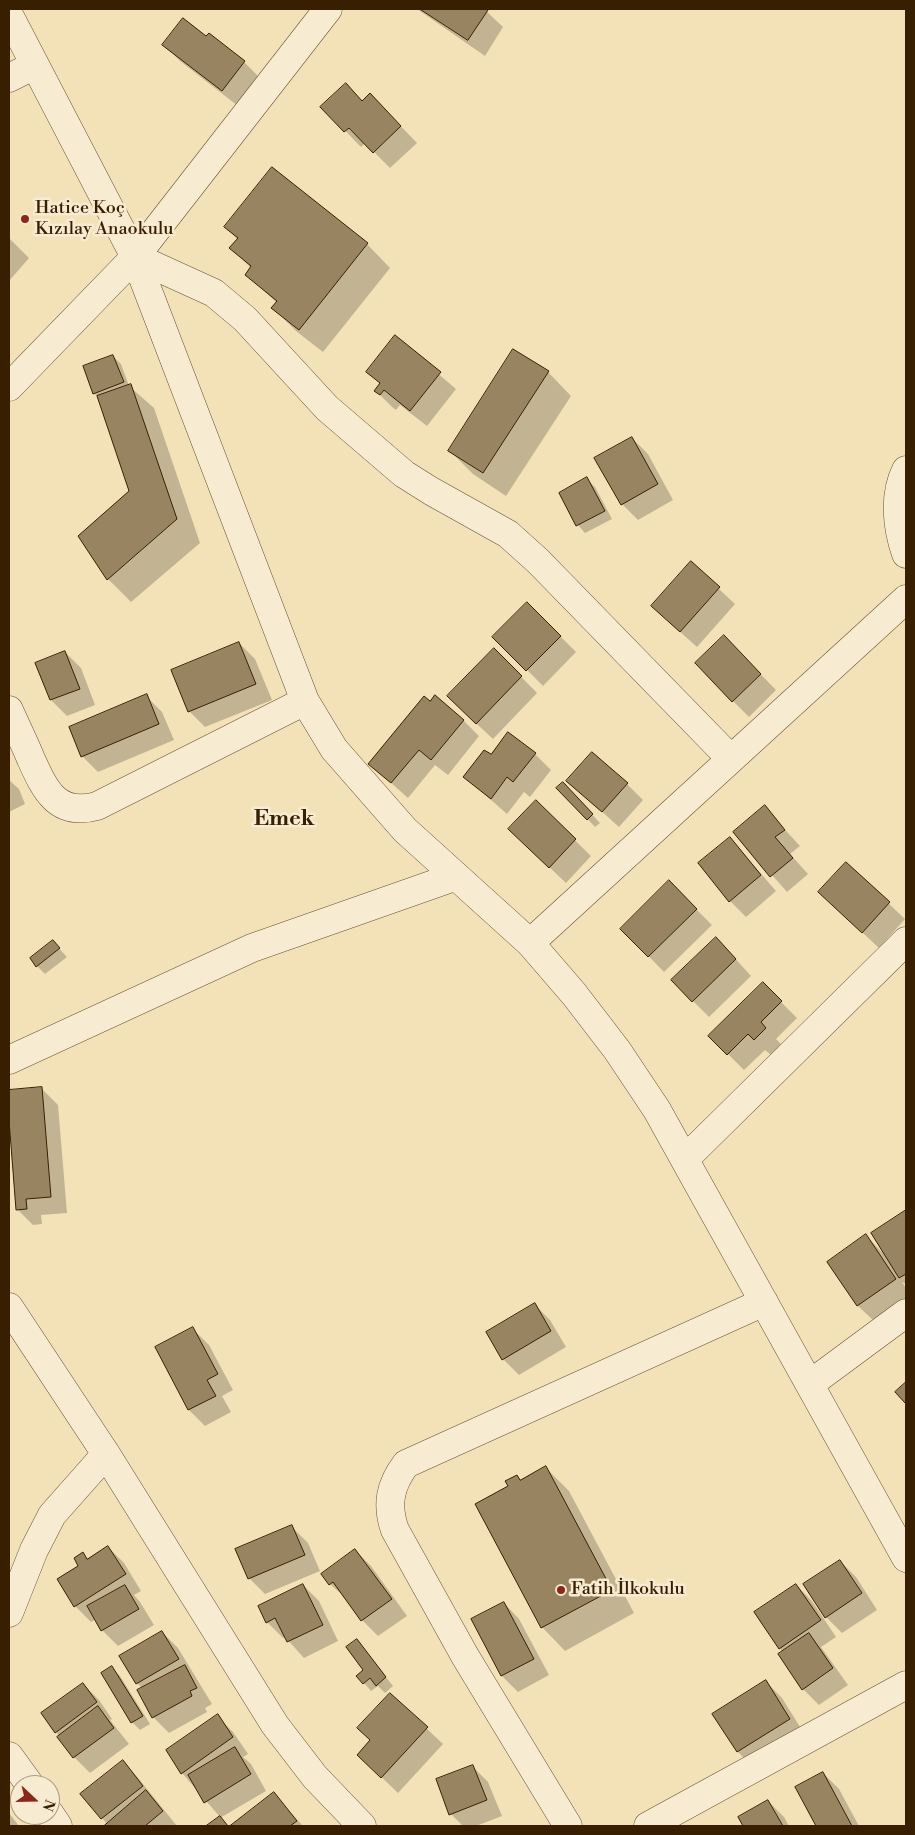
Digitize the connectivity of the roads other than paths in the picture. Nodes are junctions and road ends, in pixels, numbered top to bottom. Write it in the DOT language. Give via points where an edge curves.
graph roads {
  1 [pos="328,9"];
  2 [pos="9,15"];
  3 [pos="35,65"];
  4 [pos="9,78"];
  5 [pos="135,257"];
  6 [pos="9,387"];
  7 [pos="906,470"];
  8 [pos="906,554"];
  9 [pos="906,599"];
  10 [pos="305,700"];
  11 [pos="9,710"];
  12 [pos="730,759"];
  13 [pos="454,876"];
  14 [pos="906,941"];
  15 [pos="530,943"];
  16 [pos="9,1060"];
  17 [pos="685,1159"];
  18 [pos="764,1302"];
  19 [pos="9,1307"];
  20 [pos="906,1313"];
  21 [pos="810,1384"];
  22 [pos="106,1454"];
  23 [pos="906,1558"];
  24 [pos="9,1613"];
  25 [pos="906,1685"];
  26 [pos="9,1756"];
  27 [pos="23,1775"];
  28 [pos="362,1826"];
  29 [pos="568,1826"];
  30 [pos="648,1826"];
  1 -- 5 [label="street"];
  2 -- 3 [label="street"];
  3 -- 4 [label="street"];
  3 -- 5 [label="street"];
  5 -- 6 [label="street"];
  5 -- 10 [label="street"];
  5 -- 12 [label="street" via="214,293 245,318 328,408 404,474 508,534"];
  7 -- 8 [label="street" via="898,503 899,534"];
  9 -- 12 [label="street"];
  10 -- 11 [label="street" via="88,808 68,806 55,800 45,789"];
  10 -- 13 [label="street" via="334,749 363,785"];
  12 -- 15 [label="street"];
  13 -- 15 [label="street"];
  13 -- 16 [label="street" via="252,948"];
  14 -- 17 [label="street"];
  15 -- 17 [label="street" via="616,1050 657,1110"];
  17 -- 18 [label="street"];
  18 -- 21 [label="street"];
  18 -- 29 [label="street" via="406,1464 392,1487 390,1515 395,1530 465,1656"];
  19 -- 22 [label="street"];
  20 -- 21 [label="street"];
  21 -- 23 [label="street"];
  22 -- 24 [label="street" via="52,1515"];
  22 -- 28 [label="street" via="275,1725 314,1777"];
  25 -- 30 [label="street"];
  26 -- 27 [label="street"];
}
